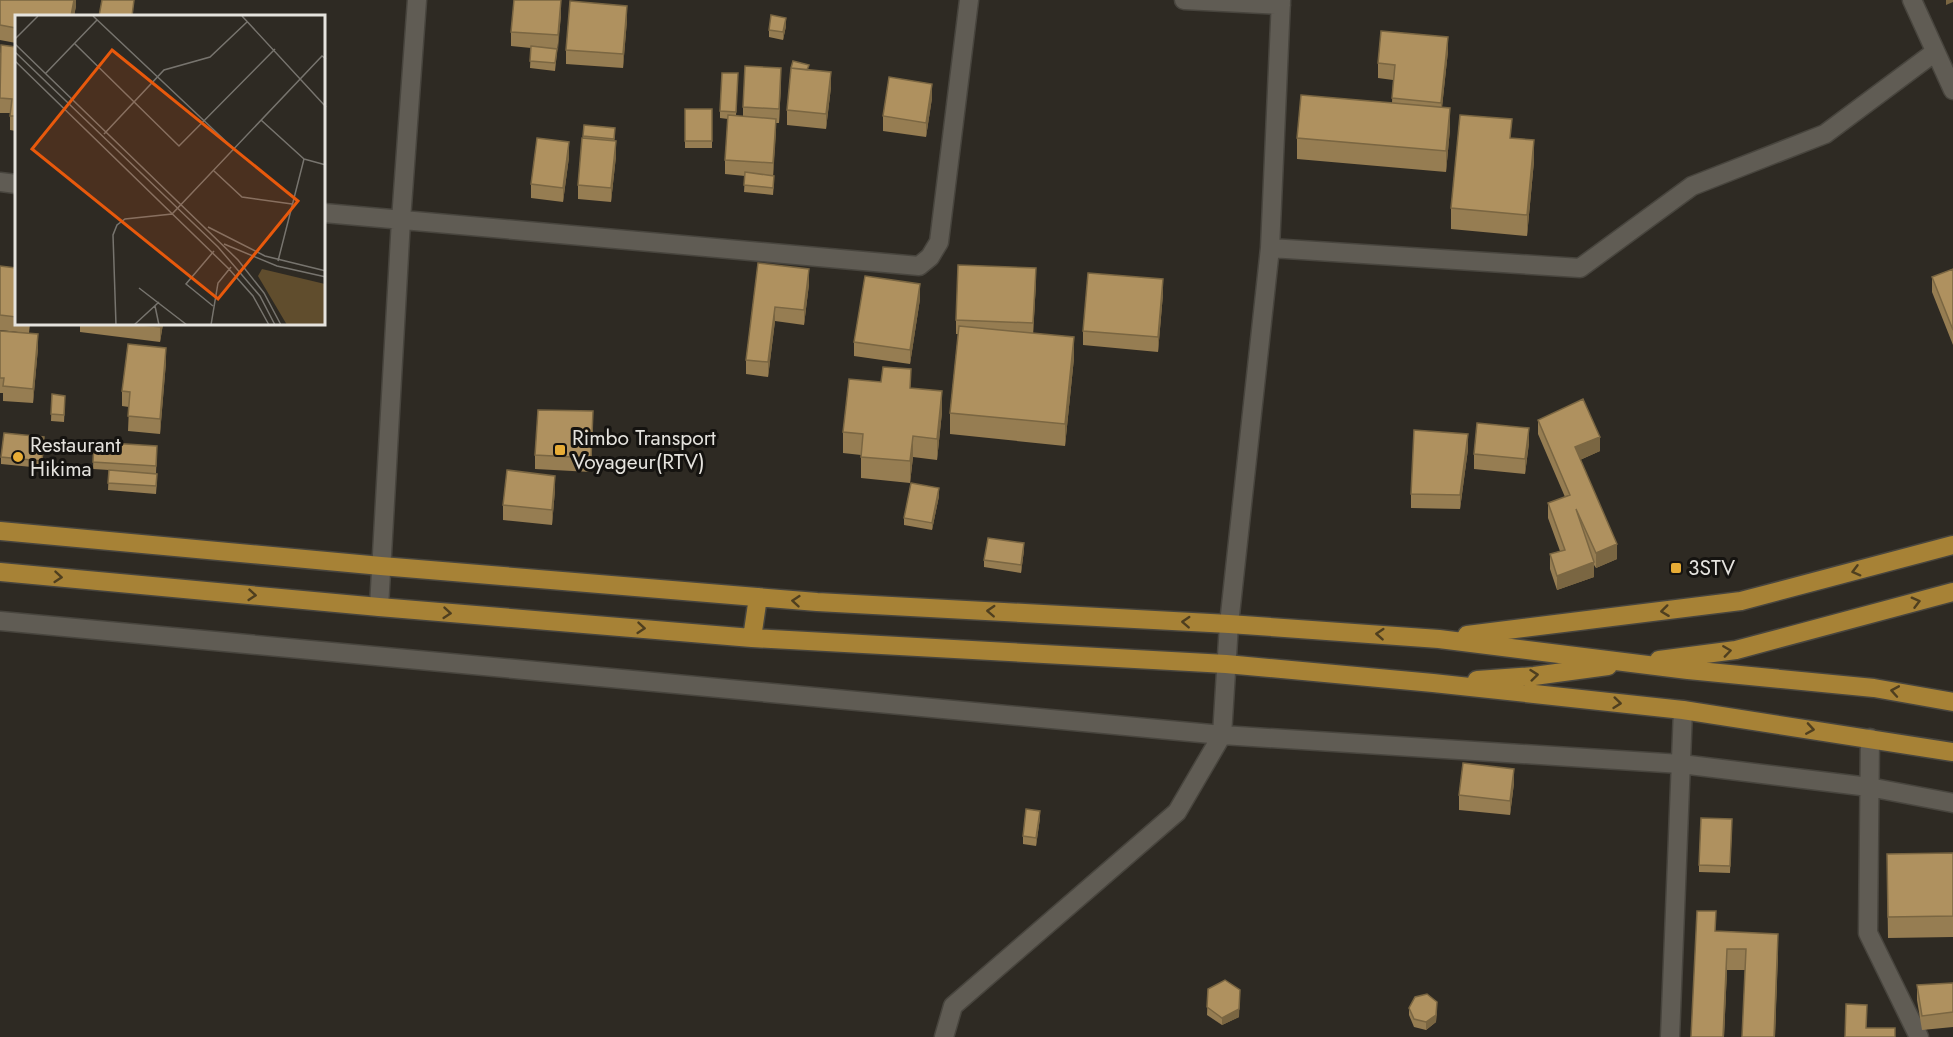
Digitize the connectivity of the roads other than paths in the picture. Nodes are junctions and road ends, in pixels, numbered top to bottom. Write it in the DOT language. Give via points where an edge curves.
graph roads {
  1 [pos="417,0"];
  2 [pos="969,0"];
  3 [pos="1184,0"];
  4 [pos="1912,0"];
  5 [pos="1281,2"];
  6 [pos="1935,51"];
  7 [pos="1953,90"];
  8 [pos="0,182"];
  9 [pos="15,184"];
  10 [pos="326,213"];
  11 [pos="401,220"];
  12 [pos="1270,248"];
  13 [pos="0,531"];
  14 [pos="1953,545"];
  15 [pos="381,566"];
  16 [pos="0,572"];
  17 [pos="1953,592"];
  18 [pos="758,597"];
  19 [pos="379,607"];
  20 [pos="0,621"];
  21 [pos="1230,624"];
  22 [pos="752,638"];
  23 [pos="1439,639"];
  24 [pos="1636,663"];
  25 [pos="1226,664"];
  26 [pos="1434,683"];
  27 [pos="1953,702"];
  28 [pos="1683,710"];
  29 [pos="1222,735"];
  30 [pos="1870,738"];
  31 [pos="1953,752"];
  32 [pos="1681,764"];
  33 [pos="1869,787"];
  34 [pos="1953,803"];
  35 [pos="944,1037"];
  36 [pos="1670,1037"];
  37 [pos="1919,1037"];
  1 -- 11 [label="street"];
  2 -- 11 [label="street" via="939,242 920,266"];
  3 -- 5 [label="street"];
  4 -- 6 [label="street"];
  5 -- 12 [label="street"];
  6 -- 7 [label="street"];
  6 -- 12 [label="street" via="1825,135 1692,186 1580,268"];
  8 -- 9 [label="street"];
  10 -- 11 [label="street"];
  11 -- 15 [label="street"];
  12 -- 21 [label="street"];
  13 -- 15 [label="main road"];
  14 -- 23 [label="main road, one-way" via="1741,601"];
  15 -- 18 [label="main road"];
  15 -- 19 [label="street"];
  16 -- 19 [label="main road, one-way"];
  24 -- 17 [label="main road, one-way" via="1736,650"];
  21 -- 18 [label="main road, one-way"];
  18 -- 22 [label="main road"];
  19 -- 22 [label="main road, one-way"];
  20 -- 29 [label="street"];
  23 -- 21 [label="main road, one-way"];
  21 -- 25 [label="street"];
  22 -- 25 [label="main road"];
  23 -- 24 [label="main road"];
  26 -- 24 [label="main road, one-way"];
  27 -- 24 [label="main road, one-way" via="1874,688"];
  25 -- 26 [label="main road"];
  25 -- 29 [label="street"];
  26 -- 28 [label="main road, one-way"];
  28 -- 30 [label="main road, one-way"];
  28 -- 32 [label="street"];
  29 -- 32 [label="street"];
  29 -- 35 [label="street" via="1177,812 954,1006"];
  30 -- 31 [label="main road"];
  30 -- 33 [label="street"];
  32 -- 33 [label="street"];
  32 -- 36 [label="street"];
  33 -- 34 [label="street"];
  33 -- 37 [label="street" via="1868,933"];
}
